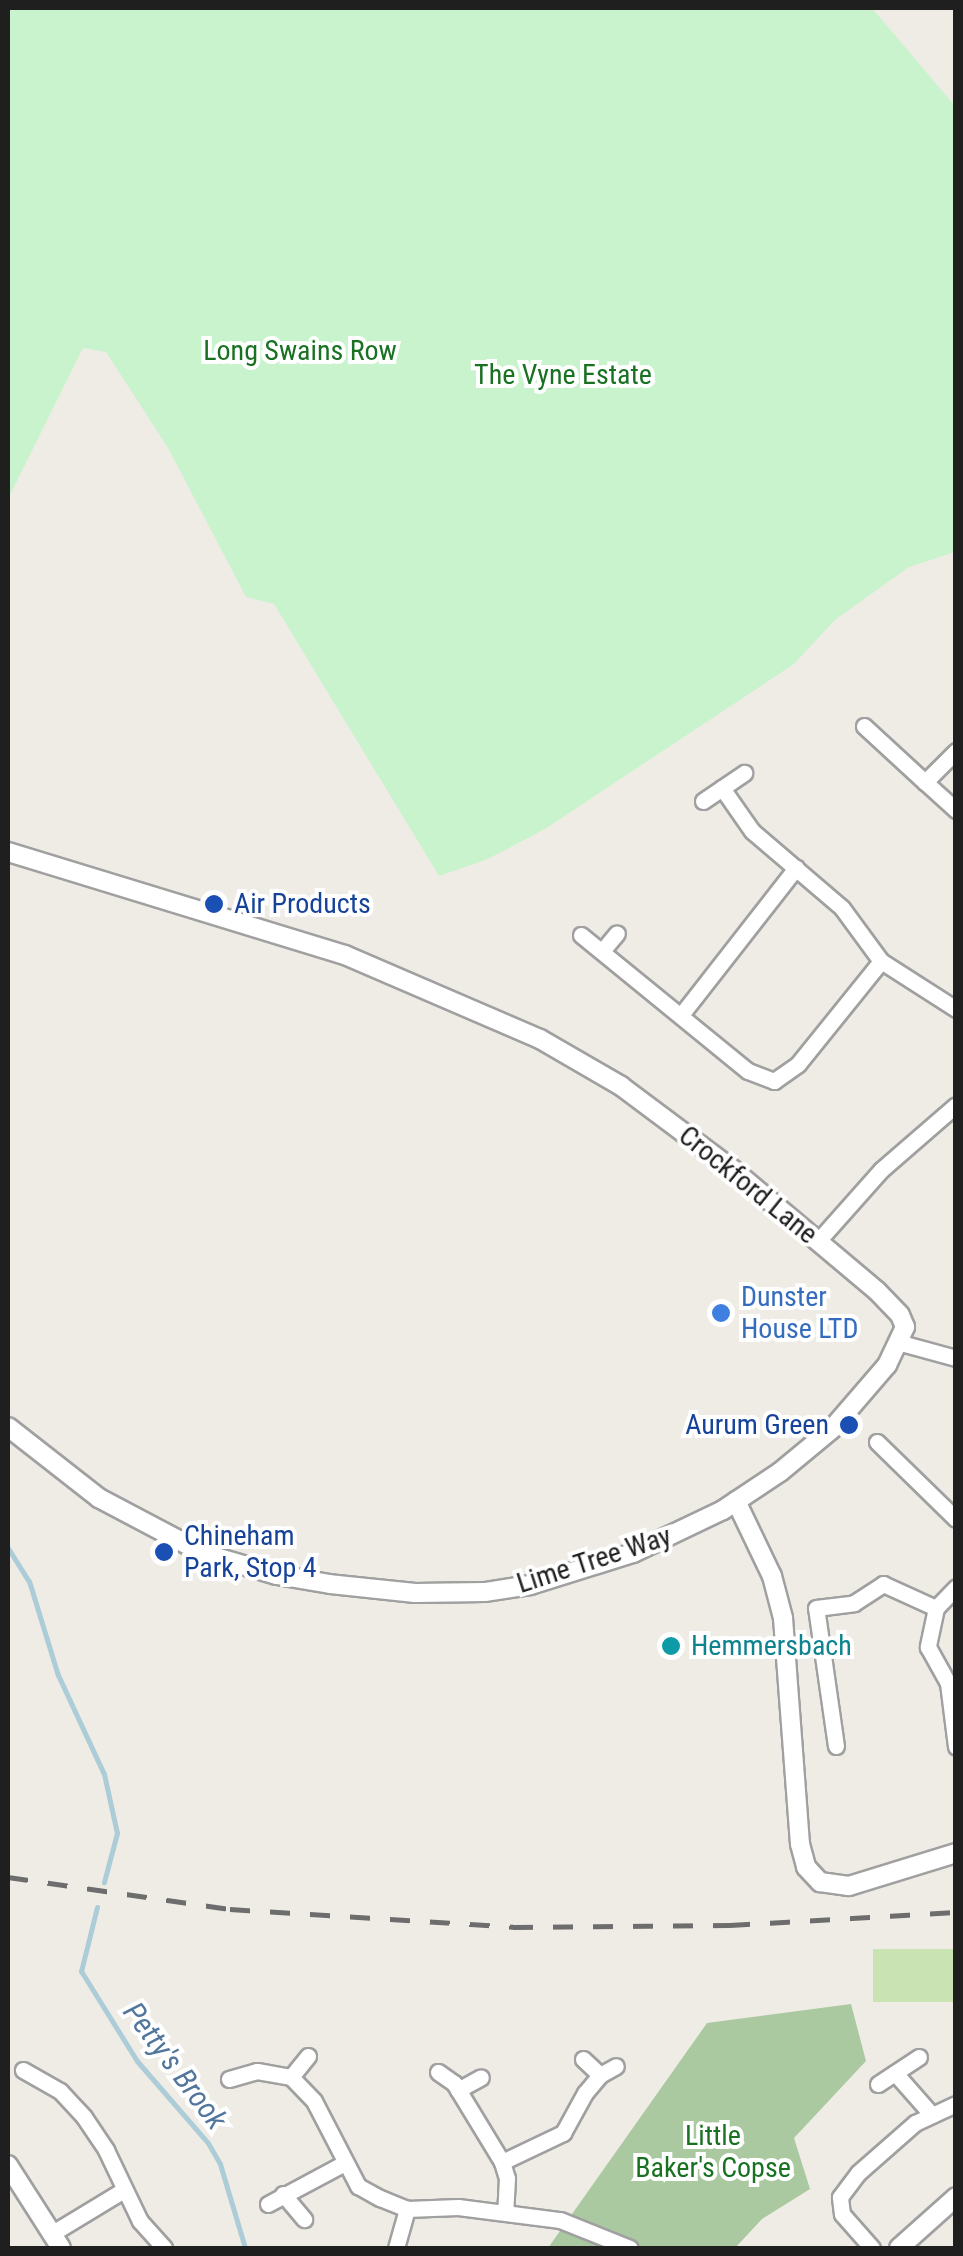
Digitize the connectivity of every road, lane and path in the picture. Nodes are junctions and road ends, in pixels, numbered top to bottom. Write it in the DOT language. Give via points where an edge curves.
graph roads {
  1 [pos="864,726"];
  2 [pos="956,751"];
  3 [pos="744,773"];
  4 [pos="924,782"];
  5 [pos="722,788"];
  6 [pos="702,800"];
  7 [pos="956,810"];
  8 [pos="8,852"];
  9 [pos="796,868"];
  10 [pos="617,934"];
  11 [pos="581,936"];
  12 [pos="602,951"];
  13 [pos="881,961"];
  14 [pos="956,1009"];
  15 [pos="682,1014"];
  16 [pos="956,1106"];
  17 [pos="818,1241"];
  18 [pos="901,1343"];
  19 [pos="956,1358"];
  20 [pos="8,1428"];
  21 [pos="877,1442"];
  22 [pos="736,1501"];
  23 [pos="953,1512"];
  24 [pos="956,1587"];
  25 [pos="936,1608"];
  26 [pos="836,1746"];
  27 [pos="956,1746"];
  28 [pos="956,1854"];
  29 [pos="308,2056"];
  30 [pos="919,2056"];
  31 [pos="582,2058"];
  32 [pos="616,2066"];
  33 [pos="23,2070"];
  34 [pos="68,2072"];
  35 [pos="438,2072"];
  36 [pos="895,2073"];
  37 [pos="600,2075"];
  38 [pos="290,2077"];
  39 [pos="480,2077"];
  40 [pos="229,2079"];
  41 [pos="878,2084"];
  42 [pos="458,2090"];
  43 [pos="60,2091"];
  44 [pos="956,2104"];
  45 [pos="932,2114"];
  46 [pos="502,2162"];
  47 [pos="343,2164"];
  48 [pos="8,2165"];
  49 [pos="122,2191"];
  50 [pos="283,2194"];
  51 [pos="956,2197"];
  52 [pos="268,2204"];
  53 [pos="407,2209"];
  54 [pos="504,2211"];
  55 [pos="304,2219"];
  56 [pos="56,2241"];
  57 [pos="621,2246"];
  58 [pos="164,2248"];
  59 [pos="396,2248"];
  60 [pos="872,2248"];
  61 [pos="899,2248"];
  1 -- 4 [label="street"];
  2 -- 4 [label="street"];
  3 -- 5 [label="street"];
  4 -- 7 [label="street"];
  5 -- 6 [label="street"];
  5 -- 9 [label="street" via="752,831"];
  8 -- 17 [label="street, Crockford Lane" via="344,955 495,1016 621,1086"];
  9 -- 13 [label="street" via="842,908"];
  9 -- 15 [label="street"];
  10 -- 12 [label="street"];
  11 -- 12 [label="street"];
  12 -- 15 [label="street"];
  13 -- 14 [label="street"];
  13 -- 15 [label="street" via="798,1064 774,1081 748,1071"];
  16 -- 17 [label="street" via="881,1170"];
  17 -- 18 [label="street, Crockford Lane" via="900,1315"];
  18 -- 19 [label="street"];
  18 -- 22 [label="street" via="832,1428"];
  20 -- 22 [label="street, Lime Tree Way" via="99,1498 206,1554 277,1575 415,1593 530,1584 645,1548"];
  21 -- 23 [label="street"];
  22 -- 28 [label="street" via="772,1576 783,1618 806,1868 831,1886 850,1886"];
  24 -- 25 [label="street"];
  25 -- 26 [label="street" via="883,1584 854,1603 816,1608"];
  25 -- 27 [label="street" via="928,1647 948,1683"];
  29 -- 38 [label="street"];
  30 -- 36 [label="street"];
  31 -- 37 [label="street"];
  32 -- 37 [label="street"];
  33 -- 43 [label="street"];
  34 -- 43 [label="street"];
  35 -- 42 [label="street"];
  36 -- 41 [label="street"];
  36 -- 45 [label="street"];
  37 -- 46 [label="street" via="562,2133"];
  38 -- 40 [label="street" via="257,2071"];
  38 -- 47 [label="street" via="330,2127"];
  39 -- 42 [label="street"];
  42 -- 46 [label="street"];
  43 -- 49 [label="street" via="106,2150"];
  44 -- 45 [label="street"];
  45 -- 60 [label="street" via="858,2173 840,2197 842,2214"];
  46 -- 54 [label="street"];
  47 -- 50 [label="street"];
  47 -- 53 [label="street" via="358,2186"];
  48 -- 56 [label="street"];
  49 -- 56 [label="street"];
  49 -- 58 [label="street"];
  50 -- 52 [label="street"];
  50 -- 55 [label="street"];
  51 -- 61 [label="street"];
  53 -- 54 [label="street"];
  53 -- 59 [label="street"];
  54 -- 57 [label="street" via="560,2220"];
}
